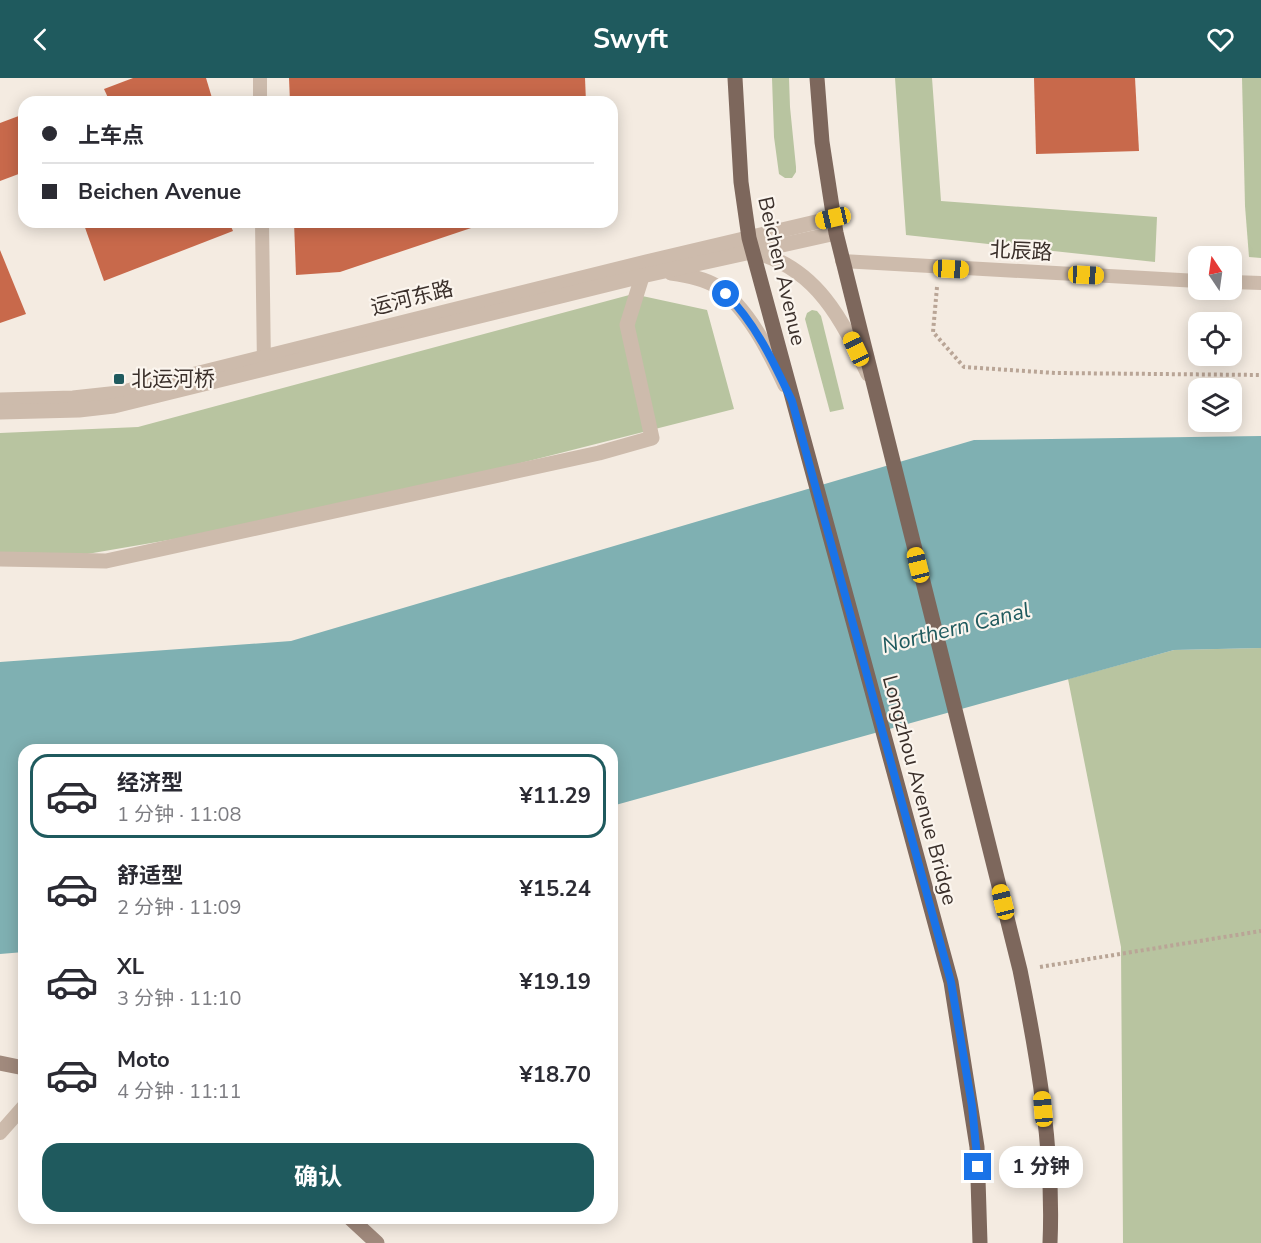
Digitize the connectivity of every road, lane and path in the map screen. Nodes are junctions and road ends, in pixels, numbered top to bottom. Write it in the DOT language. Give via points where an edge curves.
graph roads {
  1 [pos="260,78"];
  2 [pos="735,78"];
  3 [pos="817,78"];
  4 [pos="260,96"];
  5 [pos="834,226"];
  6 [pos="262,228"];
  7 [pos="751,245"];
  8 [pos="842,261"];
  9 [pos="939,267"];
  10 [pos="644,269"];
  11 [pos="662,272"];
  12 [pos="1188,279"];
  13 [pos="1242,283"];
  14 [pos="1261,284"];
  15 [pos="264,362"];
  16 [pos="1261,375"];
  17 [pos="873,385"];
  18 [pos="0,400"];
  19 [pos="792,401"];
  20 [pos="0,412"];
  21 [pos="0,559"];
  22 [pos="1261,931"];
  23 [pos="1020,970"];
  24 [pos="0,1064"];
  25 [pos="18,1067"];
  26 [pos="18,1113"];
  27 [pos="0,1133"];
  28 [pos="356,1224"];
  29 [pos="377,1243"];
  30 [pos="981,1243"];
  31 [pos="1050,1243"];
  1 -- 4 [label="lane"];
  2 -- 7 [label="main road, Beichen Avenue" via="741,182"];
  3 -- 5 [label="main road"];
  5 -- 7 [label="street"];
  5 -- 8 [label="main road"];
  6 -- 15 [label="lane"];
  7 -- 10 [label="street, 运河东路" via="676,255"];
  7 -- 11 [label="street"];
  7 -- 17 [label="street" via="798,271 831,305"];
  7 -- 19 [label="main road, Beichen Avenue"];
  8 -- 9 [label="lane, 北辰路"];
  8 -- 17 [label="main road"];
  9 -- 12 [label="lane, 北辰路"];
  9 -- 16 [label="path" via="933,332 964,368"];
  10 -- 11 [label="street"];
  10 -- 15 [label="street, 运河东路"];
  10 -- 21 [label="street" via="627,325 652,438 106,561"];
  11 -- 19 [label="street" via="706,281 730,299 764,346"];
  13 -- 14 [label="lane"];
  15 -- 18 [label="street, 运河东路" via="119,393"];
  15 -- 20 [label="street" via="166,394 114,406"];
  17 -- 23 [label="main road"];
  19 -- 30 [label="main road, Longzhou Avenue Bridge" via="951,982 977,1147"];
  22 -- 23 [label="path"];
  23 -- 31 [label="main road" via="1041,1089"];
  24 -- 25 [label="main road"];
  26 -- 27 [label="lane"];
  28 -- 29 [label="main road"];
}
